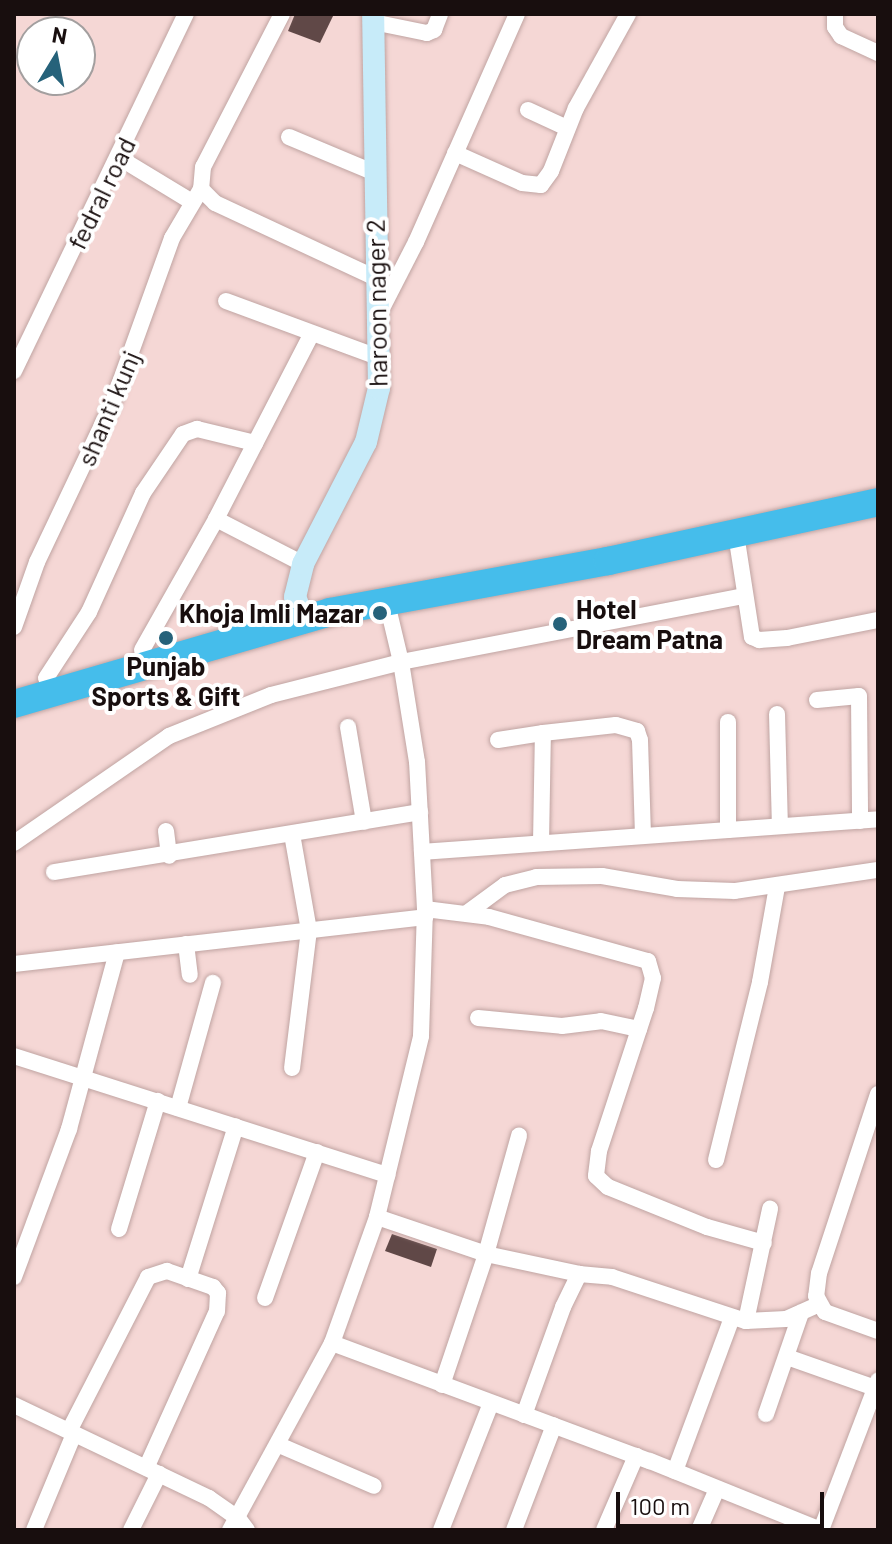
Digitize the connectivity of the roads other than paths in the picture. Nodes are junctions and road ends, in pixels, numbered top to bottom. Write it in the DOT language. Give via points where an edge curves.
graph roads {
  1 [pos="186,14"];
  2 [pos="282,14"];
  3 [pos="440,14"];
  4 [pos="517,14"];
  5 [pos="628,14"];
  6 [pos="835,14"];
  7 [pos="373,18"];
  8 [pos="878,53"];
  9 [pos="528,110"];
  10 [pos="567,128"];
  11 [pos="289,137"];
  12 [pos="455,153"];
  13 [pos="118,157"];
  14 [pos="375,173"];
  15 [pos="196,196"];
  16 [pos="376,278"];
  17 [pos="226,301"];
  18 [pos="376,319"];
  19 [pos="311,335"];
  20 [pos="377,357"];
  21 [pos="14,371"];
  22 [pos="255,443"];
  23 [pos="878,486"];
  24 [pos="878,502"];
  25 [pos="216,519"];
  26 [pos="736,534"];
  27 [pos="303,564"];
  28 [pos="744,596"];
  29 [pos="386,599"];
  30 [pos="300,613"];
  31 [pos="878,620"];
  32 [pos="14,627"];
  33 [pos="142,650"];
  34 [pos="401,662"];
  35 [pos="46,678"];
  36 [pos="14,688"];
  37 [pos="817,700"];
  38 [pos="14,704"];
  39 [pos="777,714"];
  40 [pos="728,722"];
  41 [pos="348,727"];
  42 [pos="543,733"];
  43 [pos="498,740"];
  44 [pos="420,812"];
  45 [pos="878,819"];
  46 [pos="860,821"];
  47 [pos="364,822"];
  48 [pos="780,826"];
  49 [pos="728,830"];
  50 [pos="166,831"];
  51 [pos="292,834"];
  52 [pos="643,836"];
  53 [pos="14,843"];
  54 [pos="541,843"];
  55 [pos="422,852"];
  56 [pos="169,856"];
  57 [pos="878,870"];
  58 [pos="54,872"];
  59 [pos="777,887"];
  60 [pos="425,913"];
  61 [pos="467,913"];
  62 [pos="309,930"];
  63 [pos="186,944"];
  64 [pos="117,952"];
  65 [pos="14,964"];
  66 [pos="190,975"];
  67 [pos="213,983"];
  68 [pos="478,1018"];
  69 [pos="639,1029"];
  70 [pos="14,1056"];
  71 [pos="292,1068"];
  72 [pos="84,1077"];
  73 [pos="878,1094"];
  74 [pos="158,1101"];
  75 [pos="178,1108"];
  76 [pos="236,1126"];
  77 [pos="519,1136"];
  78 [pos="317,1152"];
  79 [pos="716,1160"];
  80 [pos="388,1175"];
  81 [pos="770,1209"];
  82 [pos="377,1217"];
  83 [pos="119,1229"];
  84 [pos="764,1243"];
  85 [pos="486,1254"];
  86 [pos="18,1256"];
  87 [pos="579,1274"];
  88 [pos="14,1277"];
  89 [pos="188,1279"];
  90 [pos="265,1298"];
  91 [pos="818,1305"];
  92 [pos="801,1313"];
  93 [pos="739,1320"];
  94 [pos="878,1331"];
  95 [pos="332,1343"];
  96 [pos="787,1357"];
  97 [pos="877,1384"];
  98 [pos="442,1385"];
  99 [pos="491,1403"];
  100 [pos="14,1405"];
  101 [pos="766,1414"];
  102 [pos="524,1415"];
  103 [pos="554,1425"];
  104 [pos="71,1433"];
  105 [pos="279,1445"];
  106 [pos="636,1456"];
  107 [pos="153,1471"];
  108 [pos="675,1471"];
  109 [pos="374,1486"];
  110 [pos="717,1489"];
  111 [pos="238,1526"];
  112 [pos="797,1526"];
  113 [pos="34,1530"];
  114 [pos="131,1530"];
  115 [pos="441,1530"];
  116 [pos="514,1530"];
  117 [pos="604,1530"];
  118 [pos="699,1530"];
  119 [pos="821,1530"];
  1 -- 13 [label="street, fedral road"];
  2 -- 15 [label="street, shanti kunj" via="203,167"];
  3 -- 7 [label="street" via="434,30 427,33"];
  4 -- 12 [label="street"];
  5 -- 10 [label="street"];
  6 -- 8 [label="street" via="841,36"];
  7 -- 14 [label="street, haroon nager 2"];
  9 -- 10 [label="street"];
  10 -- 12 [label="street" via="541,185 522,183"];
  11 -- 14 [label="street"];
  12 -- 18 [label="street"];
  13 -- 15 [label="street"];
  13 -- 21 [label="street, fedral road"];
  14 -- 16 [label="street, haroon nager 2"];
  15 -- 16 [label="street"];
  15 -- 32 [label="street, shanti kunj" via="172,238 113,402 37,562"];
  16 -- 18 [label="street, haroon nager 2"];
  17 -- 19 [label="street"];
  18 -- 20 [label="street, haroon nager 2"];
  19 -- 20 [label="street"];
  19 -- 22 [label="street"];
  20 -- 27 [label="street, haroon nager 2" via="379,388 366,442"];
  22 -- 25 [label="street"];
  22 -- 35 [label="street" via="197,429 183,434 143,493 89,612"];
  23 -- 30 [label="highway" via="605,545 383,584"];
  24 -- 26 [label="highway"];
  25 -- 27 [label="street"];
  25 -- 33 [label="street"];
  26 -- 28 [label="street"];
  26 -- 29 [label="highway"];
  27 -- 30 [label="street, haroon nager 2" via="295,597"];
  28 -- 31 [label="street" via="749,632 759,640"];
  28 -- 34 [label="street"];
  29 -- 30 [label="highway"];
  29 -- 34 [label="street"];
  30 -- 33 [label="highway"];
  30 -- 38 [label="highway"];
  33 -- 35 [label="highway"];
  34 -- 44 [label="street"];
  34 -- 53 [label="street" via="271,695 169,736"];
  35 -- 36 [label="highway"];
  37 -- 46 [label="street" via="859,696"];
  39 -- 48 [label="street"];
  40 -- 49 [label="street"];
  41 -- 47 [label="street"];
  42 -- 43 [label="street"];
  42 -- 52 [label="street" via="616,725 637,731"];
  42 -- 54 [label="street"];
  44 -- 47 [label="street"];
  44 -- 55 [label="street"];
  45 -- 46 [label="street"];
  46 -- 48 [label="street"];
  47 -- 51 [label="street"];
  48 -- 49 [label="street"];
  49 -- 52 [label="street"];
  50 -- 56 [label="street"];
  51 -- 56 [label="street"];
  51 -- 62 [label="street"];
  52 -- 54 [label="street"];
  54 -- 55 [label="street"];
  55 -- 60 [label="street"];
  56 -- 58 [label="street"];
  57 -- 59 [label="street"];
  59 -- 61 [label="street" via="704,890 551,875 505,885"];
  59 -- 79 [label="street" via="760,982"];
  60 -- 61 [label="street"];
  60 -- 62 [label="street"];
  60 -- 80 [label="street" via="421,1036"];
  61 -- 69 [label="street" via="648,961 653,978"];
  62 -- 63 [label="street"];
  62 -- 71 [label="street"];
  63 -- 64 [label="street"];
  63 -- 66 [label="street"];
  64 -- 65 [label="street"];
  64 -- 72 [label="street"];
  67 -- 75 [label="street"];
  68 -- 69 [label="street" via="540,1026 601,1021"];
  69 -- 84 [label="street" via="599,1151 596,1176 608,1187 707,1227"];
  70 -- 72 [label="street"];
  72 -- 74 [label="street"];
  72 -- 86 [label="street"];
  73 -- 91 [label="street" via="819,1273"];
  74 -- 75 [label="street"];
  74 -- 83 [label="street"];
  75 -- 76 [label="street"];
  76 -- 78 [label="street"];
  76 -- 89 [label="street"];
  77 -- 85 [label="street"];
  78 -- 80 [label="street"];
  78 -- 90 [label="street"];
  80 -- 82 [label="street"];
  81 -- 84 [label="street"];
  82 -- 85 [label="street"];
  82 -- 95 [label="street"];
  84 -- 93 [label="street"];
  85 -- 87 [label="street"];
  85 -- 98 [label="street"];
  86 -- 88 [label="street"];
  87 -- 93 [label="street" via="612,1277"];
  87 -- 102 [label="street"];
  89 -- 104 [label="street" via="167,1271 148,1277"];
  89 -- 107 [label="street" via="218,1293 217,1311"];
  91 -- 92 [label="street"];
  91 -- 94 [label="street"];
  92 -- 93 [label="street" via="774,1321"];
  92 -- 96 [label="street"];
  93 -- 108 [label="street"];
  95 -- 98 [label="street"];
  95 -- 105 [label="street"];
  96 -- 97 [label="street"];
  96 -- 101 [label="street"];
  97 -- 119 [label="street"];
  98 -- 99 [label="street"];
  99 -- 102 [label="street"];
  99 -- 115 [label="street"];
  100 -- 104 [label="street"];
  102 -- 103 [label="street"];
  103 -- 106 [label="street"];
  103 -- 116 [label="street"];
  104 -- 107 [label="street"];
  104 -- 113 [label="street"];
  105 -- 109 [label="street"];
  105 -- 111 [label="street"];
  106 -- 108 [label="street"];
  106 -- 117 [label="street"];
  107 -- 111 [label="street" via="209,1498"];
  107 -- 114 [label="street"];
  108 -- 110 [label="street"];
  110 -- 112 [label="street"];
  110 -- 118 [label="street"];
  112 -- 119 [label="street"];
}
